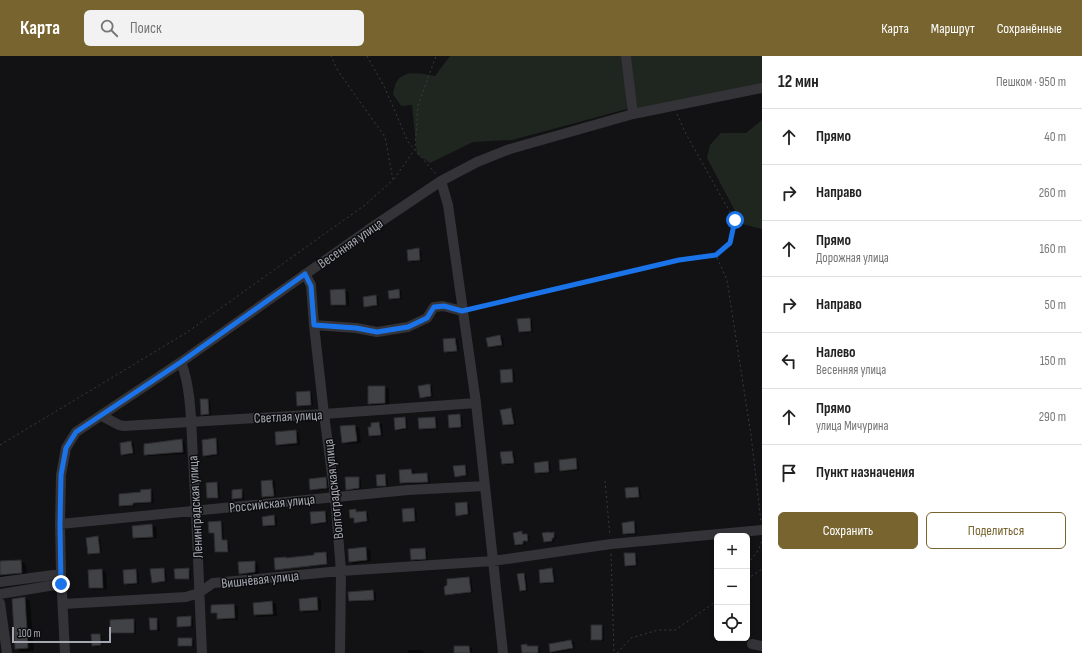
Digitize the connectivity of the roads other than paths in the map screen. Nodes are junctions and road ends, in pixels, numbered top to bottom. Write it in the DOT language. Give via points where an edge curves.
graph roads {
  1 [pos="626,56"];
  2 [pos="762,88"];
  3 [pos="633,114"];
  4 [pos="441,181"];
  5 [pos="305,274"];
  6 [pos="462,311"];
  7 [pos="314,325"];
  8 [pos="181,362"];
  9 [pos="476,403"];
  10 [pos="324,414"];
  11 [pos="102,416"];
  12 [pos="190,421"];
  13 [pos="485,486"];
  14 [pos="335,497"];
  15 [pos="196,511"];
  16 [pos="60,524"];
  17 [pos="762,529"];
  18 [pos="493,561"];
  19 [pos="341,571"];
  20 [pos="61,574"];
  21 [pos="0,582"];
  22 [pos="61,584"];
  23 [pos="199,593"];
  24 [pos="0,594"];
  25 [pos="0,603"];
  26 [pos="63,604"];
  27 [pos="7,653"];
  28 [pos="65,653"];
  29 [pos="202,653"];
  30 [pos="340,653"];
  31 [pos="503,653"];
  1 -- 3 [label="street"];
  2 -- 3 [label="street, Весенняя улица"];
  3 -- 4 [label="street, Весенняя улица" via="510,149 477,162"];
  4 -- 5 [label="street, Весенняя улица"];
  4 -- 6 [label="street" via="448,205"];
  5 -- 7 [label="street, Волгоградская улица" via="311,286"];
  5 -- 8 [label="street, Весенняя улица"];
  6 -- 7 [label="street" via="444,306 434,307 427,318 408,327 377,332"];
  6 -- 9 [label="street"];
  7 -- 10 [label="street, Волгоградская улица"];
  8 -- 11 [label="street, Весенняя улица"];
  8 -- 12 [label="street, Ленинградская улица" via="186,374"];
  9 -- 10 [label="street, Светлая улица"];
  9 -- 13 [label="street"];
  10 -- 12 [label="street, Светлая улица"];
  10 -- 14 [label="street, Волгоградская улица"];
  11 -- 12 [label="street, Светлая улица" via="124,426"];
  11 -- 16 [label="street, Весенняя улица" via="76,432 66,448 61,475"];
  12 -- 15 [label="street, Ленинградская улица"];
  13 -- 14 [label="street, Российская улица"];
  13 -- 18 [label="street"];
  14 -- 15 [label="street, Российская улица"];
  14 -- 19 [label="street, Волгоградская улица"];
  15 -- 16 [label="street, Российская улица"];
  15 -- 23 [label="street, Ленинградская улица"];
  16 -- 20 [label="street, Весенняя улица"];
  17 -- 18 [label="street, Вишнёвая улица" via="611,544"];
  18 -- 19 [label="street, Вишнёвая улица"];
  18 -- 31 [label="street"];
  19 -- 23 [label="street, Вишнёвая улица" via="213,583"];
  19 -- 30 [label="street, Волгоградская улица"];
  20 -- 21 [label="street"];
  20 -- 22 [label="street, Весенняя улица"];
  22 -- 24 [label="street"];
  22 -- 26 [label="street, Весенняя улица"];
  23 -- 26 [label="street, Вишнёвая улица" via="186,597"];
  23 -- 29 [label="street, Ленинградская улица"];
  25 -- 27 [label="street"];
  26 -- 28 [label="street, Весенняя улица"];
}
